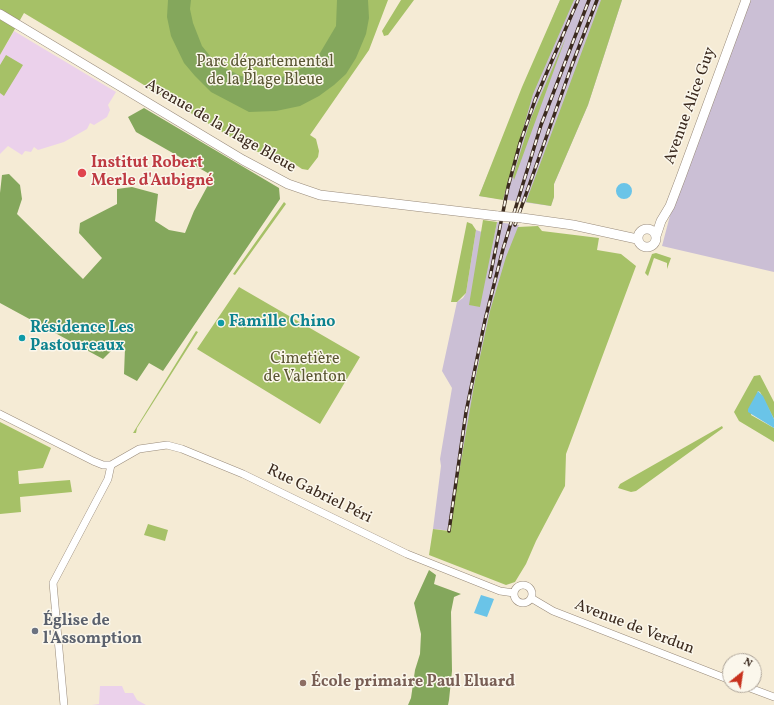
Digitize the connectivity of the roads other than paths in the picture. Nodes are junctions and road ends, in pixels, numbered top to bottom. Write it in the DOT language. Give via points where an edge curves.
graph roads {
  1 [pos="746,0"];
  2 [pos="0,14"];
  3 [pos="660,221"];
  4 [pos="649,229"];
  5 [pos="656,236"];
  6 [pos="638,237"];
  7 [pos="0,414"];
  8 [pos="111,465"];
  9 [pos="514,593"];
  10 [pos="531,598"];
  11 [pos="722,677"];
  12 [pos="762,692"];
  13 [pos="774,697"];
  14 [pos="64,705"];
  1 -- 3 [label="main road, Avenue Alice Guy" via="670,206"];
  2 -- 6 [label="main road, Avenue de la Plage Bleue, bridge" via="243,160 288,184 320,195 522,218"];
  3 -- 4 [label="main road, Avenue Alice Guy"];
  3 -- 5 [label="main road, Avenue Alice Guy"];
  4 -- 5 [label="main road"];
  4 -- 6 [label="main road" via="643,230"];
  5 -- 6 [label="main road" via="655,243 649,248 642,246"];
  7 -- 8 [label="street" via="93,461"];
  8 -- 9 [label="street, Rue Gabriel Péri" via="139,449 167,445 182,449 243,474 407,554 500,591"];
  8 -- 14 [label="street" via="104,486 53,583"];
  9 -- 10 [label="street" via="520,602 526,602"];
  9 -- 10 [label="street" via="517,588 525,585 530,589"];
  10 -- 11 [label="street, Avenue de Verdun" via="553,611"];
  12 -- 13 [label="street"];
}
